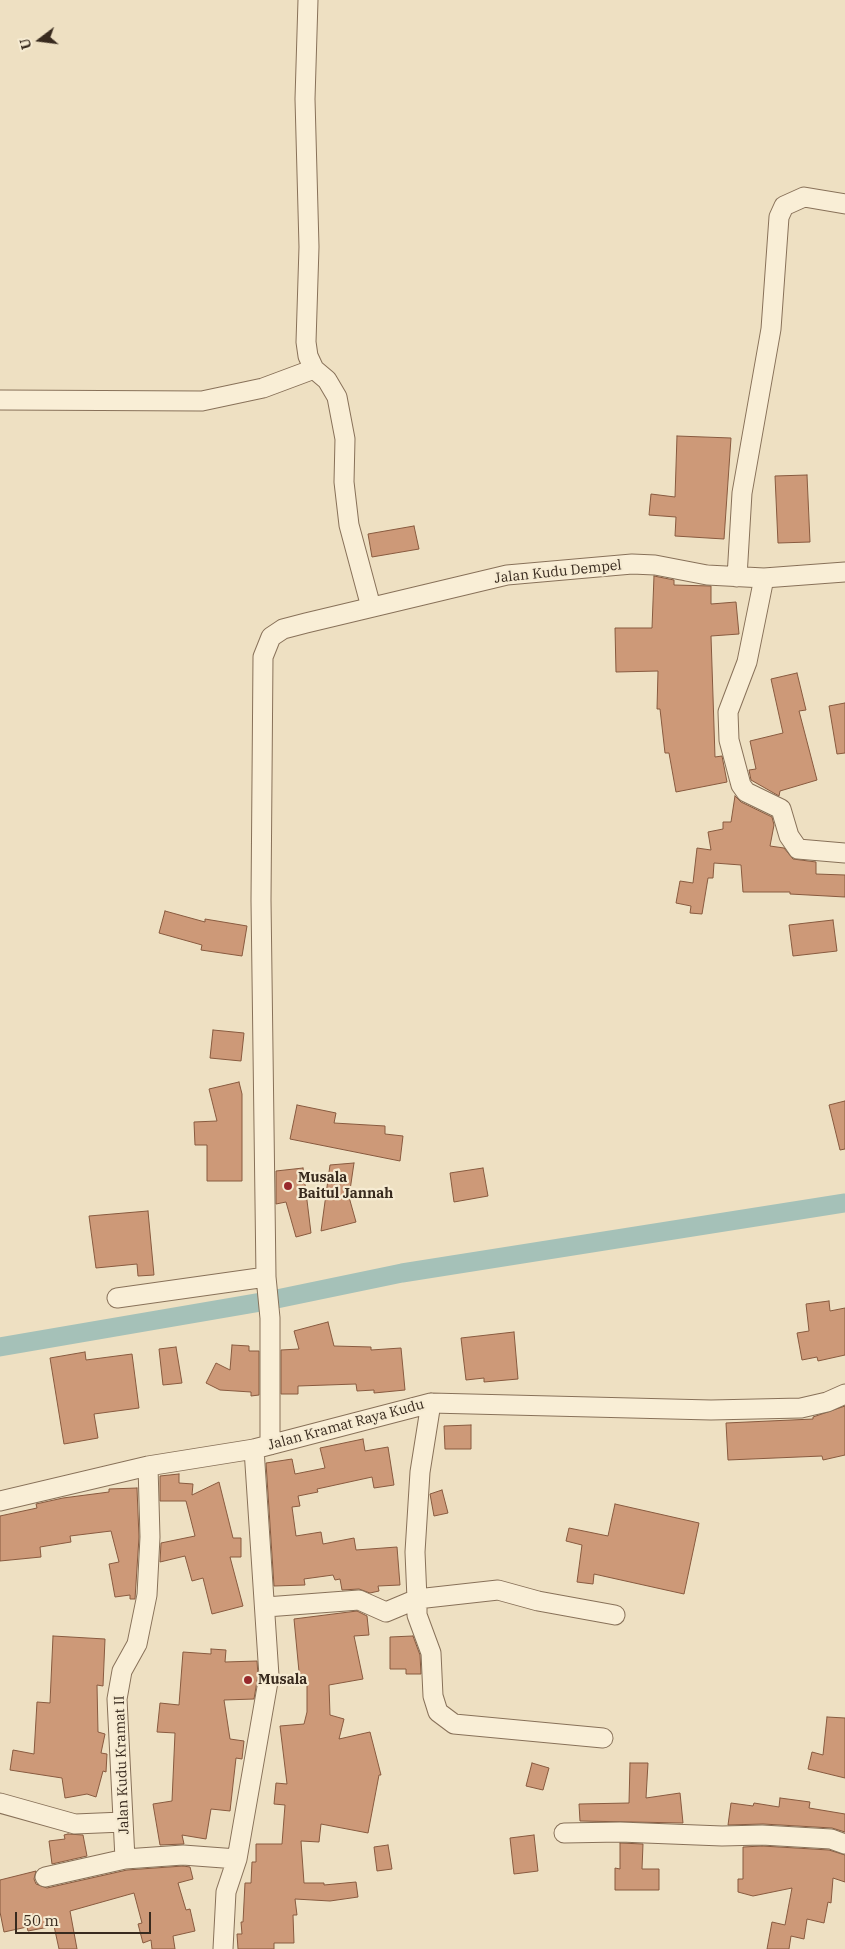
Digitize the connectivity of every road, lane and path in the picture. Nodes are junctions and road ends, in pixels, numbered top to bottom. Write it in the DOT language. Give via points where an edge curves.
graph roads {
  1 [pos="308,0"];
  2 [pos="845,204"];
  3 [pos="314,369"];
  4 [pos="0,400"];
  5 [pos="845,572"];
  6 [pos="737,577"];
  7 [pos="764,578"];
  8 [pos="372,607"];
  9 [pos="845,853"];
  10 [pos="267,1283"];
  11 [pos="116,1298"];
  12 [pos="845,1394"];
  13 [pos="431,1403"];
  14 [pos="262,1447"];
  15 [pos="148,1466"];
  16 [pos="0,1501"];
  17 [pos="417,1599"];
  18 [pos="266,1607"];
  19 [pos="615,1615"];
  20 [pos="603,1738"];
  21 [pos="0,1803"];
  22 [pos="124,1822"];
  23 [pos="564,1833"];
  24 [pos="845,1844"];
  25 [pos="126,1858"];
  26 [pos="237,1859"];
  27 [pos="45,1877"];
  28 [pos="223,1949"];
  1 -- 3 [label="street" via="306,342"];
  2 -- 6 [label="street" via="804,197 784,206 779,217 771,329 742,493"];
  3 -- 4 [label="street" via="263,388 202,401"];
  3 -- 8 [label="street" via="327,380 337,397 345,439 344,482 349,525"];
  5 -- 7 [label="street, Jalan Kudu Dempel"];
  6 -- 7 [label="street, Jalan Kudu Dempel"];
  6 -- 8 [label="street, Jalan Kudu Dempel" via="632,564 507,575"];
  7 -- 9 [label="street" via="747,662 728,712 729,740 741,785 746,792 781,810 789,836 798,849"];
  8 -- 10 [label="street, Jalan Kudu Dempel" via="283,629 271,637 263,657 261,900"];
  10 -- 11 [label="street"];
  10 -- 14 [label="street, Jalan Kudu Dempel" via="270,1318"];
  12 -- 13 [label="street, Jalan Kramat Raya Kudu" via="801,1408 711,1410"];
  13 -- 14 [label="street, Jalan Kramat Raya Kudu"];
  13 -- 17 [label="street" via="420,1472 415,1552"];
  14 -- 15 [label="street, Jalan Kramat Raya Kudu"];
  14 -- 18 [label="street, Jalan Kudu Dempel"];
  15 -- 16 [label="street, Jalan Kramat Raya Kudu"];
  15 -- 22 [label="street, Jalan Kudu Kramat II" via="150,1537 147,1595 136,1644 122,1671 117,1699"];
  17 -- 18 [label="street" via="386,1612 359,1600"];
  17 -- 19 [label="street" via="498,1590 538,1602"];
  17 -- 20 [label="street" via="418,1615 431,1653 433,1696 438,1712 443,1716 454,1724"];
  18 -- 26 [label="street, Jalan Kudu Dempel" via="269,1676"];
  21 -- 22 [label="street" via="75,1824"];
  22 -- 25 [label="street, Jalan Kudu Kramat II"];
  23 -- 24 [label="street" via="762,1835 831,1839"];
  25 -- 26 [label="street" via="183,1855"];
  25 -- 27 [label="street"];
  26 -- 28 [label="street, Jalan Kudu Dempel" via="226,1892"];
}
